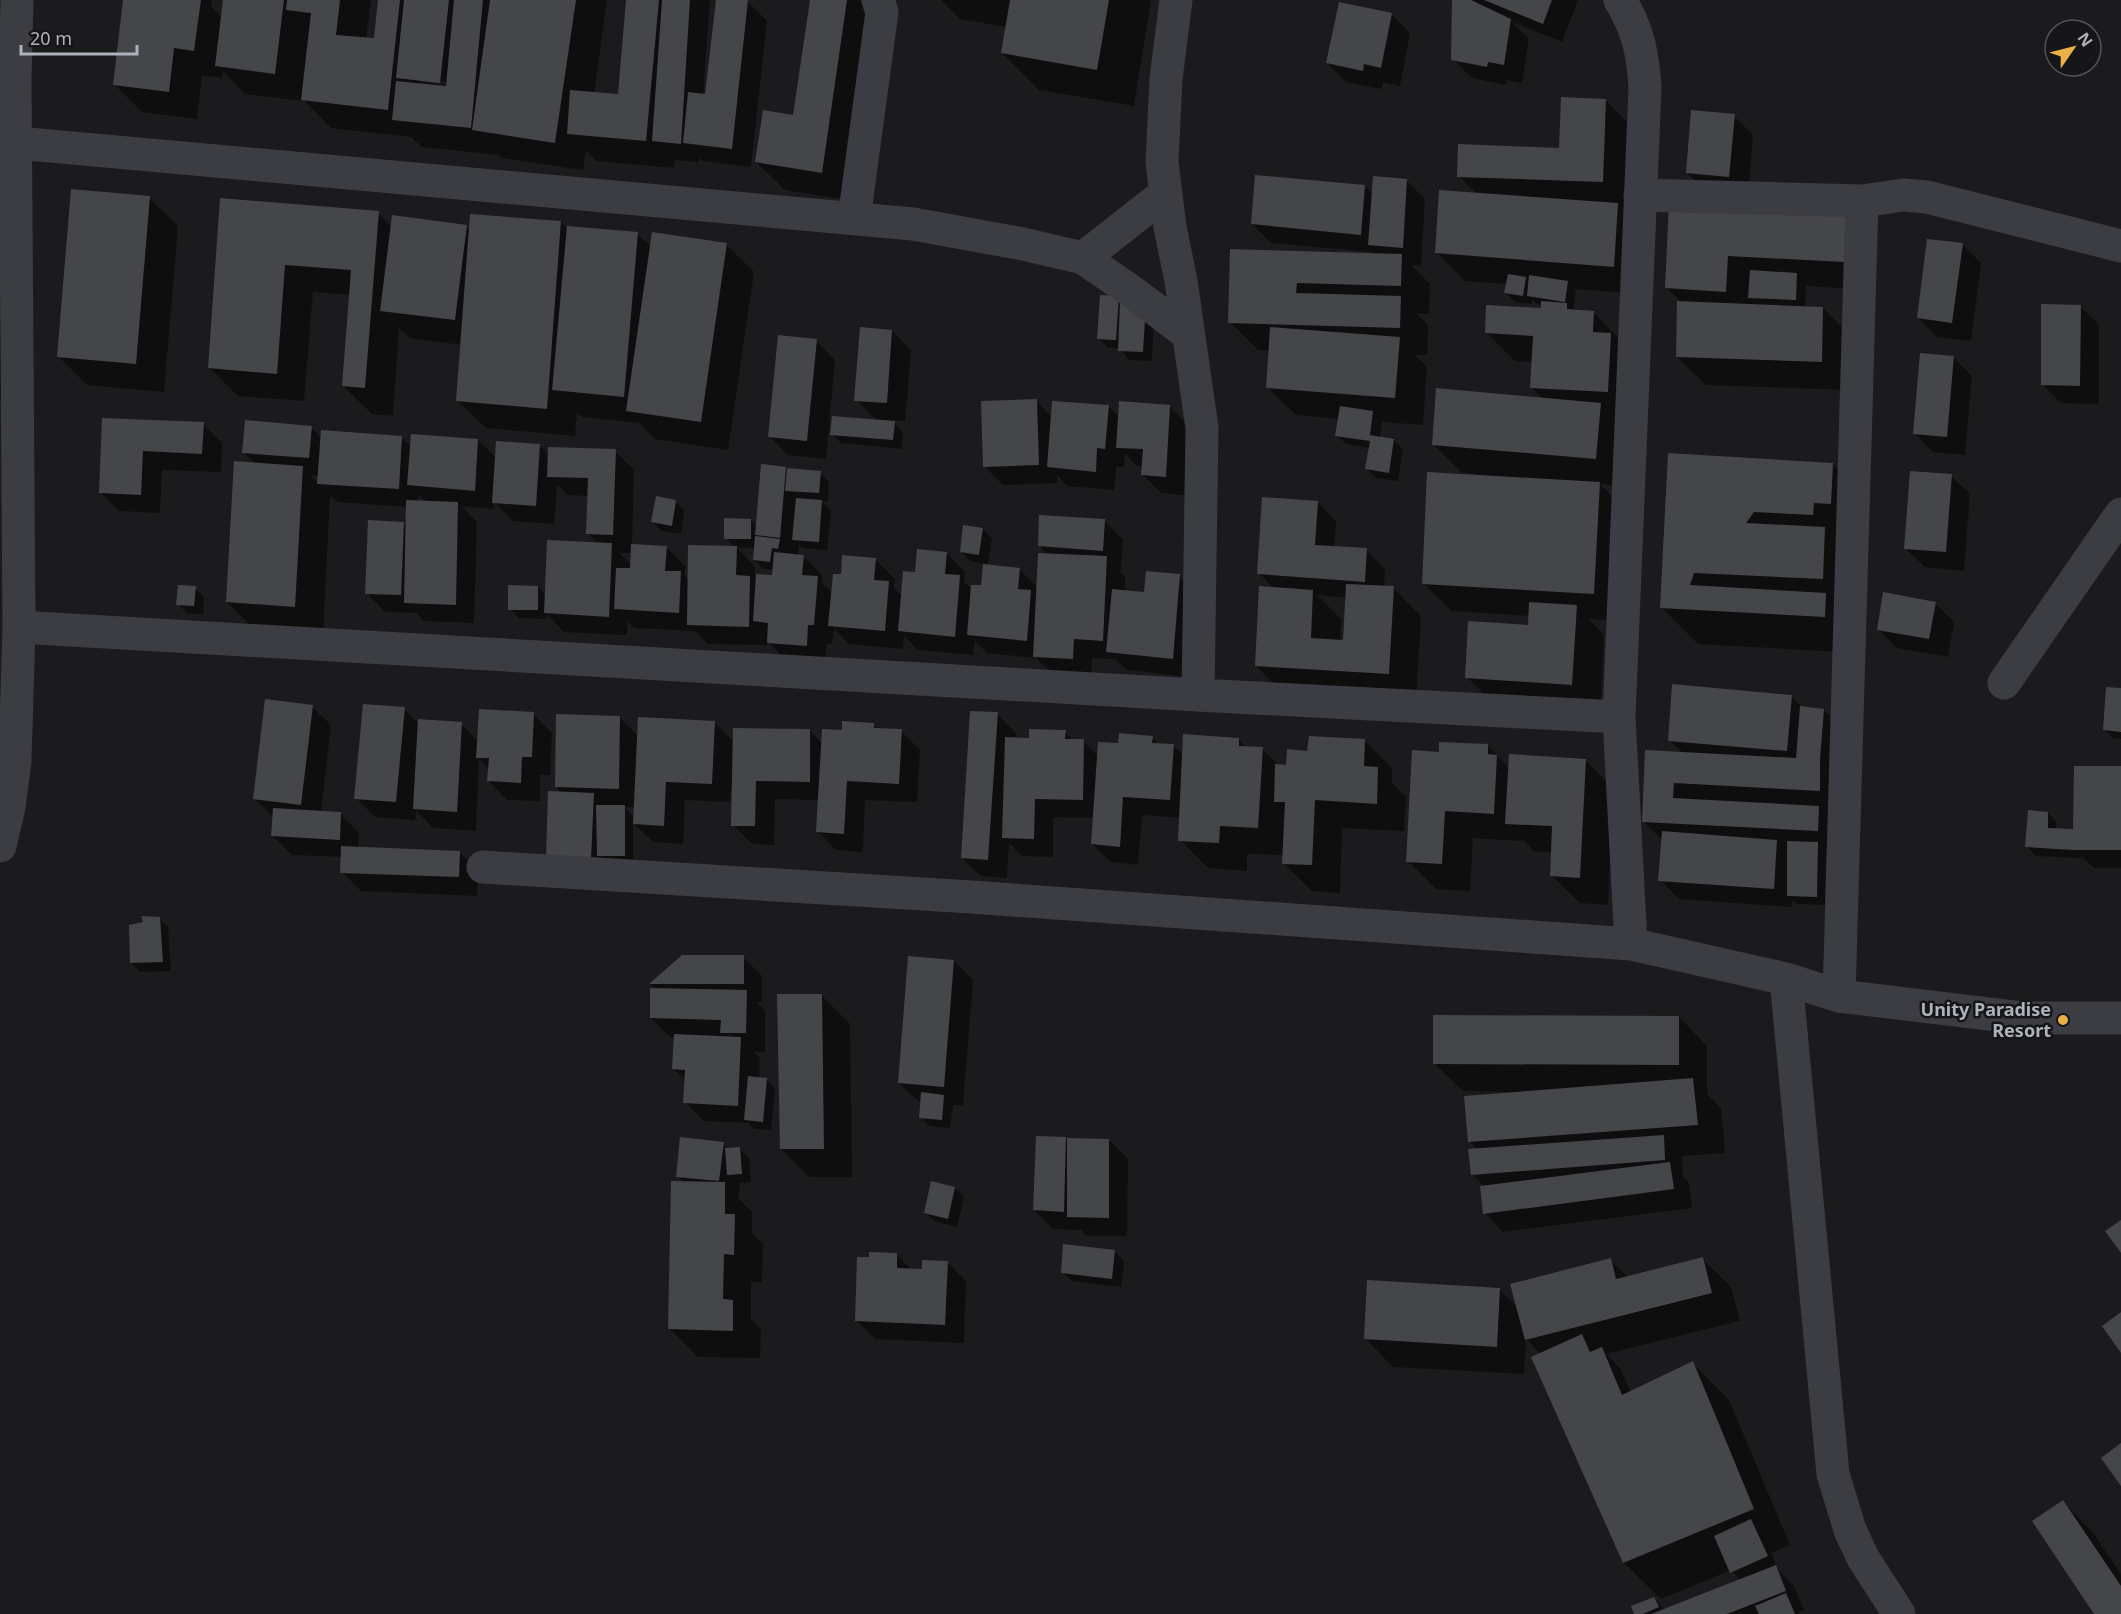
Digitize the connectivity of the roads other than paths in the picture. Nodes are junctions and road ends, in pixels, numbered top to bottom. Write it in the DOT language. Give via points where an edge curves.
graph roads {
  1 [pos="18,0"];
  2 [pos="878,0"];
  3 [pos="1176,0"];
  4 [pos="1620,0"];
  5 [pos="8,143"];
  6 [pos="1166,193"];
  7 [pos="1640,195"];
  8 [pos="1862,201"];
  9 [pos="854,219"];
  10 [pos="2121,246"];
  11 [pos="1083,258"];
  12 [pos="1188,334"];
  13 [pos="2121,514"];
  14 [pos="19,627"];
  15 [pos="2004,683"];
  16 [pos="1198,695"];
  17 [pos="1619,717"];
  18 [pos="0,846"];
  19 [pos="483,867"];
  20 [pos="1631,944"];
  21 [pos="1786,979"];
  22 [pos="1839,996"];
  23 [pos="2121,1018"];
  24 [pos="1863,1558"];
  25 [pos="1883,1614"];
  26 [pos="1899,1614"];
  1 -- 5 [label="street"];
  2 -- 9 [label="street" via="882,12"];
  3 -- 6 [label="street" via="1166,78 1162,162"];
  4 -- 7 [label="street" via="1635,26 1643,58"];
  5 -- 9 [label="street"];
  5 -- 14 [label="street"];
  6 -- 11 [label="street"];
  6 -- 12 [label="street"];
  7 -- 8 [label="street"];
  7 -- 17 [label="street"];
  8 -- 10 [label="street" via="1903,195 1927,197"];
  8 -- 22 [label="street"];
  9 -- 11 [label="street" via="913,224"];
  11 -- 12 [label="street"];
  12 -- 16 [label="street" via="1202,428"];
  13 -- 15 [label="street"];
  14 -- 16 [label="street"];
  14 -- 18 [label="street" via="15,761"];
  16 -- 17 [label="street"];
  17 -- 20 [label="street"];
  19 -- 20 [label="street"];
  20 -- 21 [label="street"];
  21 -- 22 [label="street"];
  21 -- 24 [label="street" via="1833,1474"];
  22 -- 23 [label="street" via="2022,1018"];
  24 -- 25 [label="street"];
  24 -- 26 [label="street"];
}
